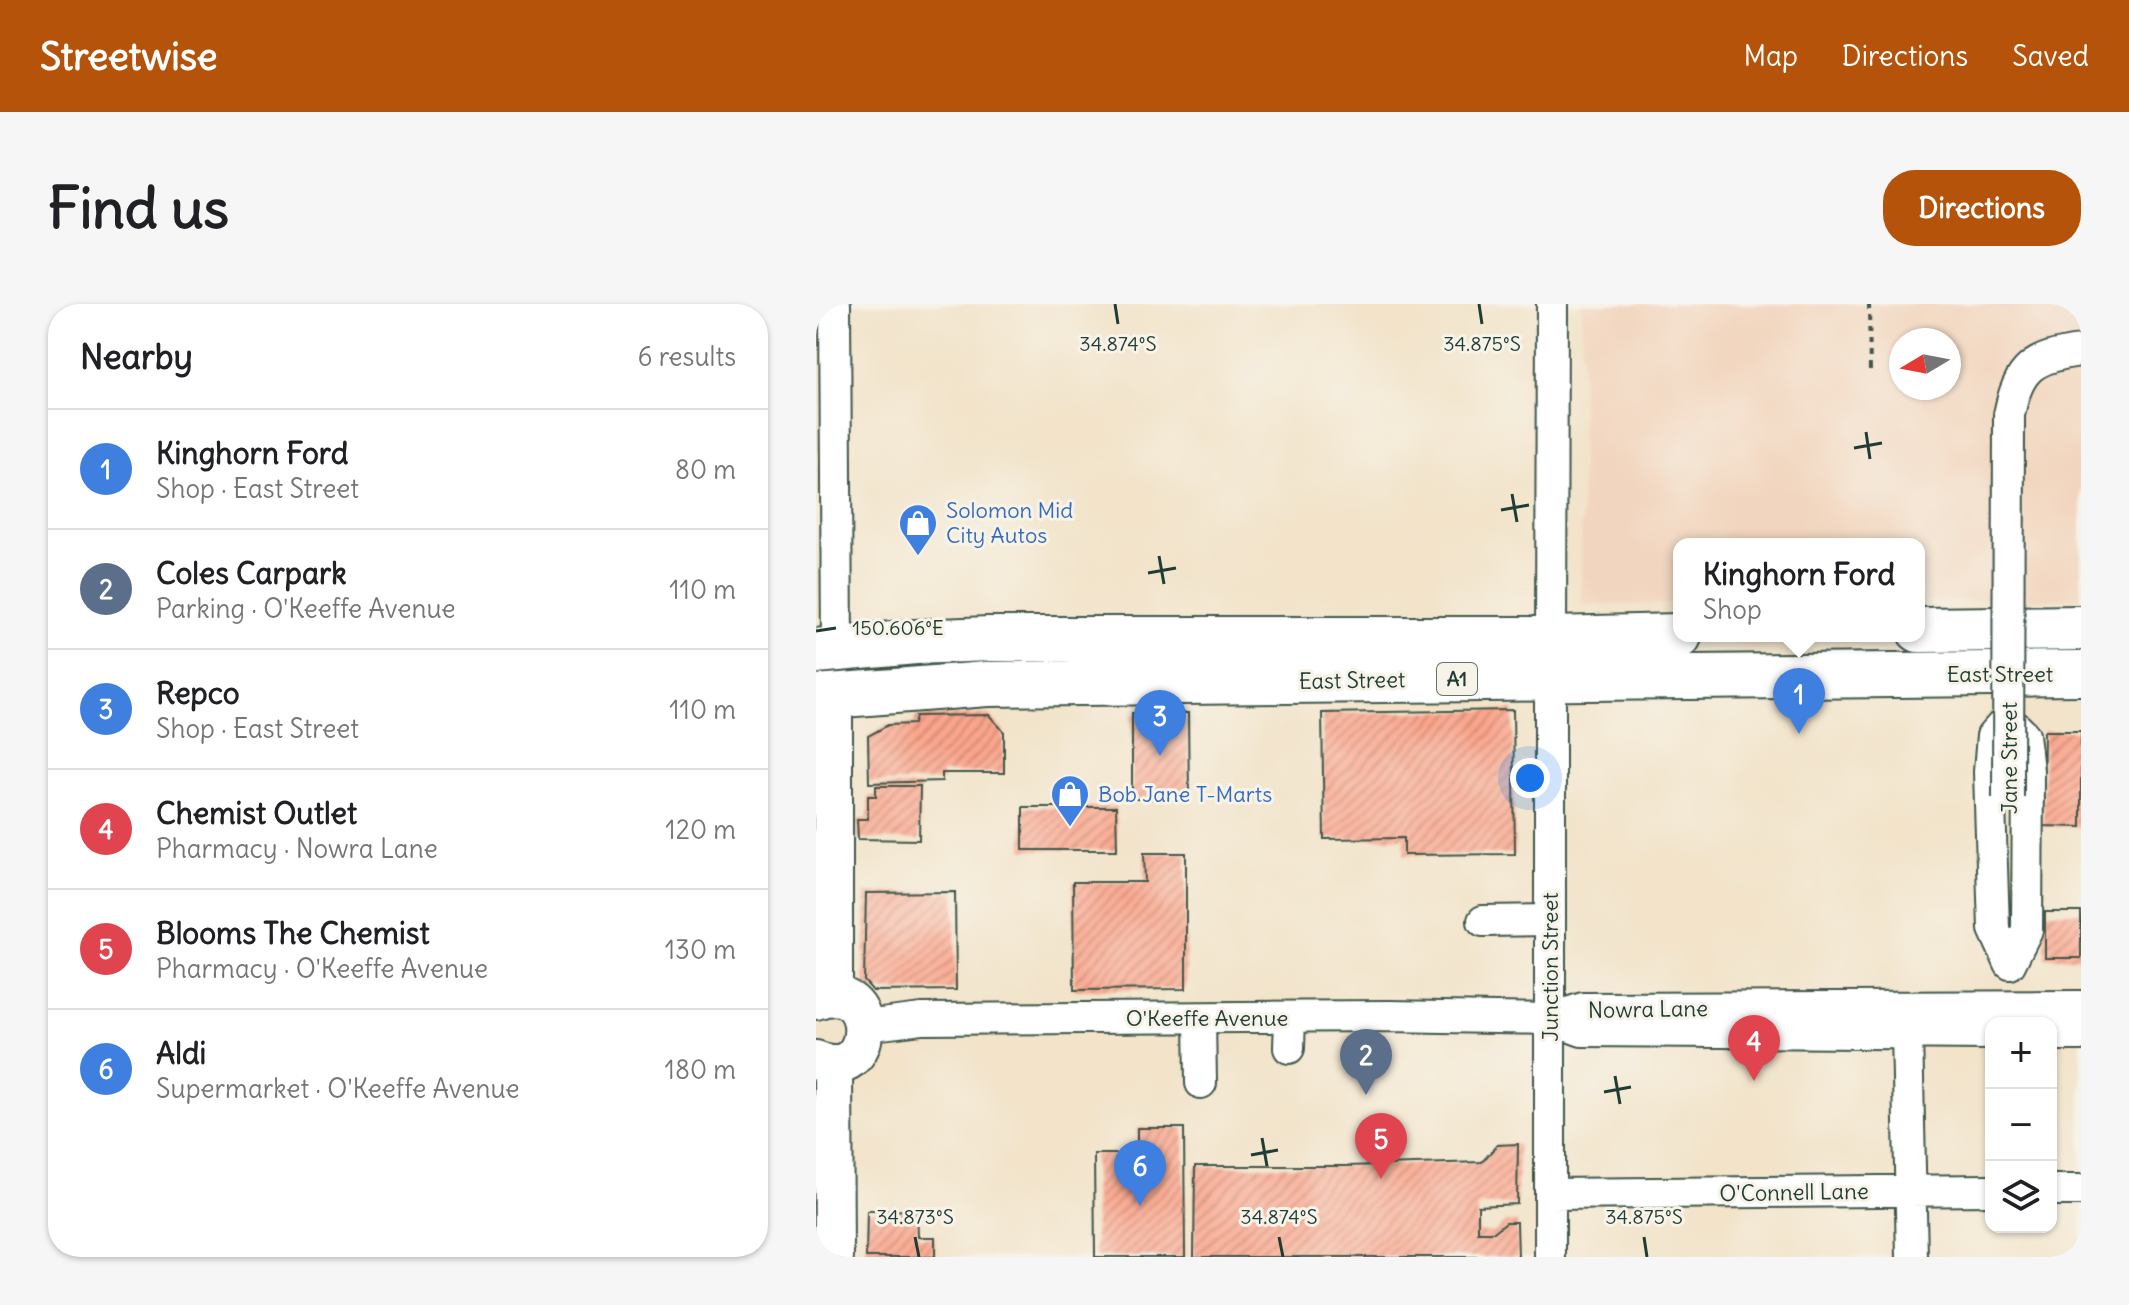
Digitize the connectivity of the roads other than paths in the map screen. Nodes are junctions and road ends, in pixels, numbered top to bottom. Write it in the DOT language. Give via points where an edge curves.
graph roads {
  1 [pos="1552,304"];
  2 [pos="828,320"];
  3 [pos="2081,351"];
  4 [pos="2081,628"];
  5 [pos="1925,630"];
  6 [pos="1673,637"];
  7 [pos="827,650"];
  8 [pos="1550,658"];
  9 [pos="2081,673"];
  10 [pos="824,696"];
  11 [pos="1550,920"];
  12 [pos="1483,921"];
  13 [pos="2010,964"];
  14 [pos="825,998"];
  15 [pos="2011,1005"];
  16 [pos="1290,1017"];
  17 [pos="1200,1018"];
  18 [pos="1549,1019"];
  19 [pos="865,1026"];
  20 [pos="2064,1026"];
  21 [pos="1907,1033"];
  22 [pos="1955,1033"];
  23 [pos="1985,1034"];
  24 [pos="1289,1048"];
  25 [pos="825,1062"];
  26 [pos="1201,1083"];
  27 [pos="1985,1190"];
  28 [pos="2057,1190"];
  29 [pos="2081,1190"];
  30 [pos="1911,1191"];
  31 [pos="1550,1194"];
  32 [pos="834,1257"];
  33 [pos="1550,1257"];
  34 [pos="1912,1257"];
  1 -- 8 [label="street, Junction Street"];
  2 -- 7 [label="street"];
  3 -- 13 [label="street, Jane Street, bridge" via="2025,370 2009,415"];
  4 -- 5 [label="highway, East Street"];
  6 -- 8 [label="highway, East Street / A1"];
  7 -- 8 [label="highway, East Street / A1" via="915,642 1118,637"];
  8 -- 9 [label="highway, East Street / A1"];
  8 -- 10 [label="highway, East Street / A1"];
  8 -- 11 [label="street, Junction Street"];
  10 -- 14 [label="main road"];
  11 -- 12 [label="street"];
  11 -- 18 [label="street, Junction Street"];
  13 -- 13 [label="street" via="1994,929 1989,772 1992,736 2008,725 2024,735 2028,771 2027,930"];
  13 -- 15 [label="street, Jane Street"];
  14 -- 19 [label="main road" via="855,1005"];
  15 -- 18 [label="street, Nowra Lane" via="1583,1008"];
  15 -- 20 [label="street, Nowra Lane"];
  15 -- 22 [label="street, Nowra Lane"];
  16 -- 17 [label="street, O'Keeffe Avenue"];
  16 -- 18 [label="street, O'Keeffe Avenue"];
  16 -- 24 [label="street"];
  17 -- 19 [label="street, O'Keeffe Avenue" via="922,1019"];
  17 -- 26 [label="street"];
  18 -- 21 [label="street, Nowra Lane" via="1582,1031"];
  18 -- 31 [label="street, Junction Street"];
  19 -- 25 [label="main road" via="853,1056"];
  21 -- 22 [label="street, Nowra Lane"];
  21 -- 30 [label="street"];
  22 -- 23 [label="street, Nowra Lane"];
  25 -- 32 [label="main road"];
  27 -- 30 [label="street, O'Connell Lane"];
  28 -- 29 [label="street"];
  30 -- 31 [label="street, O'Connell Lane"];
  30 -- 34 [label="street"];
  31 -- 33 [label="street, Junction Street"];
}
